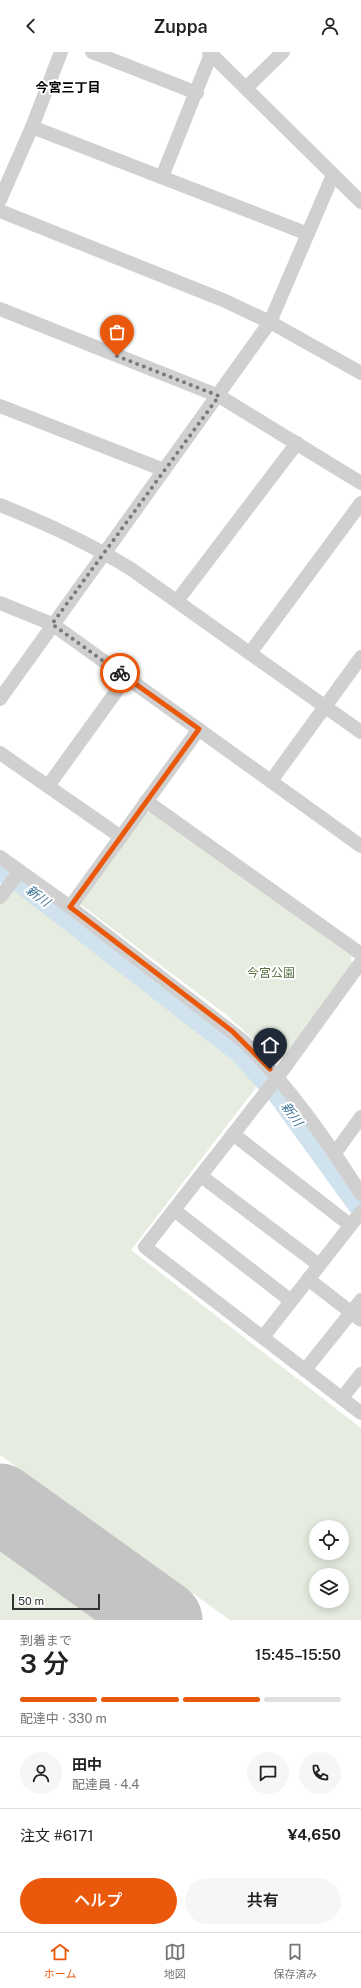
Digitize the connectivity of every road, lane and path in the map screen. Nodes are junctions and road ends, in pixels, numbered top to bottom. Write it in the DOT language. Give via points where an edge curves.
graph roads {
  1 [pos="61,52"];
  2 [pos="92,52"];
  3 [pos="283,52"];
  4 [pos="210,53"];
  5 [pos="246,88"];
  6 [pos="197,93"];
  7 [pos="32,127"];
  8 [pos="333,176"];
  9 [pos="162,177"];
  10 [pos="0,200"];
  11 [pos="361,202"];
  12 [pos="0,211"];
  13 [pos="308,234"];
  14 [pos="0,309"];
  15 [pos="270,322"];
  16 [pos="361,372"];
  17 [pos="219,396"];
  18 [pos="0,406"];
  19 [pos="297,444"];
  20 [pos="164,470"];
  21 [pos="361,483"];
  22 [pos="361,503"];
  23 [pos="0,504"];
  24 [pos="106,554"];
  25 [pos="177,601"];
  26 [pos="0,603"];
  27 [pos="52,624"];
  28 [pos="250,653"];
  29 [pos="361,657"];
  30 [pos="126,678"];
  31 [pos="0,699"];
  32 [pos="326,707"];
  33 [pos="199,729"];
  34 [pos="361,732"];
  35 [pos="0,753"];
  36 [pos="271,781"];
  37 [pos="48,786"];
  38 [pos="146,801"];
  39 [pos="121,837"];
  40 [pos="361,846"];
  41 [pos="0,857"];
  42 [pos="20,871"];
  43 [pos="0,897"];
  44 [pos="70,907"];
  45 [pos="361,954"];
  46 [pos="361,962"];
  47 [pos="277,1078"];
  48 [pos="361,1117"];
  49 [pos="234,1134"];
  50 [pos="335,1153"];
  51 [pos="201,1176"];
  52 [pos="361,1194"];
  53 [pos="174,1210"];
  54 [pos="361,1212"];
  55 [pos="350,1226"];
  56 [pos="319,1265"];
  57 [pos="308,1279"];
  58 [pos="361,1300"];
  59 [pos="291,1301"];
  60 [pos="356,1316"];
  61 [pos="263,1337"];
  62 [pos="305,1370"];
  63 [pos="361,1374"];
  64 [pos="342,1398"];
  65 [pos="361,1413"];
  1 -- 7 [label="street"];
  2 -- 6 [label="street"];
  3 -- 5 [label="street"];
  4 -- 5 [label="street"];
  4 -- 6 [label="street"];
  5 -- 8 [label="street"];
  6 -- 9 [label="street"];
  7 -- 9 [label="street"];
  7 -- 10 [label="street"];
  8 -- 11 [label="street"];
  8 -- 13 [label="street"];
  9 -- 13 [label="street"];
  12 -- 15 [label="street" via="223,300"];
  13 -- 15 [label="street"];
  14 -- 17 [label="street"];
  15 -- 16 [label="street"];
  15 -- 17 [label="street"];
  17 -- 19 [label="street"];
  17 -- 20 [label="street"];
  18 -- 20 [label="street"];
  19 -- 21 [label="street"];
  19 -- 25 [label="street"];
  20 -- 24 [label="street"];
  22 -- 28 [label="street"];
  23 -- 24 [label="street"];
  24 -- 25 [label="street"];
  24 -- 27 [label="street"];
  25 -- 28 [label="street"];
  26 -- 27 [label="street"];
  27 -- 30 [label="street"];
  27 -- 31 [label="street"];
  28 -- 32 [label="street"];
  29 -- 32 [label="street"];
  30 -- 33 [label="street"];
  30 -- 37 [label="street"];
  32 -- 34 [label="street"];
  32 -- 36 [label="street"];
  33 -- 36 [label="street"];
  33 -- 38 [label="street"];
  35 -- 37 [label="street"];
  36 -- 40 [label="street"];
  37 -- 39 [label="street"];
  38 -- 39 [label="street"];
  38 -- 45 [label="street"];
  39 -- 44 [label="street"];
  41 -- 42 [label="street"];
  42 -- 43 [label="street"];
  42 -- 44 [label="street"];
  44 -- 47 [label="street" via="232,1031 254,1051"];
  46 -- 47 [label="street"];
  47 -- 49 [label="street"];
  47 -- 50 [label="street"];
  48 -- 50 [label="street"];
  49 -- 51 [label="street"];
  49 -- 55 [label="street"];
  50 -- 52 [label="street"];
  51 -- 53 [label="street"];
  51 -- 56 [label="street"];
  53 -- 59 [label="street"];
  53 -- 61 [label="street" via="145,1248"];
  54 -- 55 [label="street"];
  55 -- 56 [label="street"];
  56 -- 57 [label="street"];
  57 -- 59 [label="street"];
  57 -- 60 [label="street"];
  58 -- 60 [label="street"];
  59 -- 61 [label="street"];
  60 -- 62 [label="street"];
  61 -- 62 [label="street"];
  62 -- 64 [label="street"];
  63 -- 64 [label="street"];
  64 -- 65 [label="street"];
}
